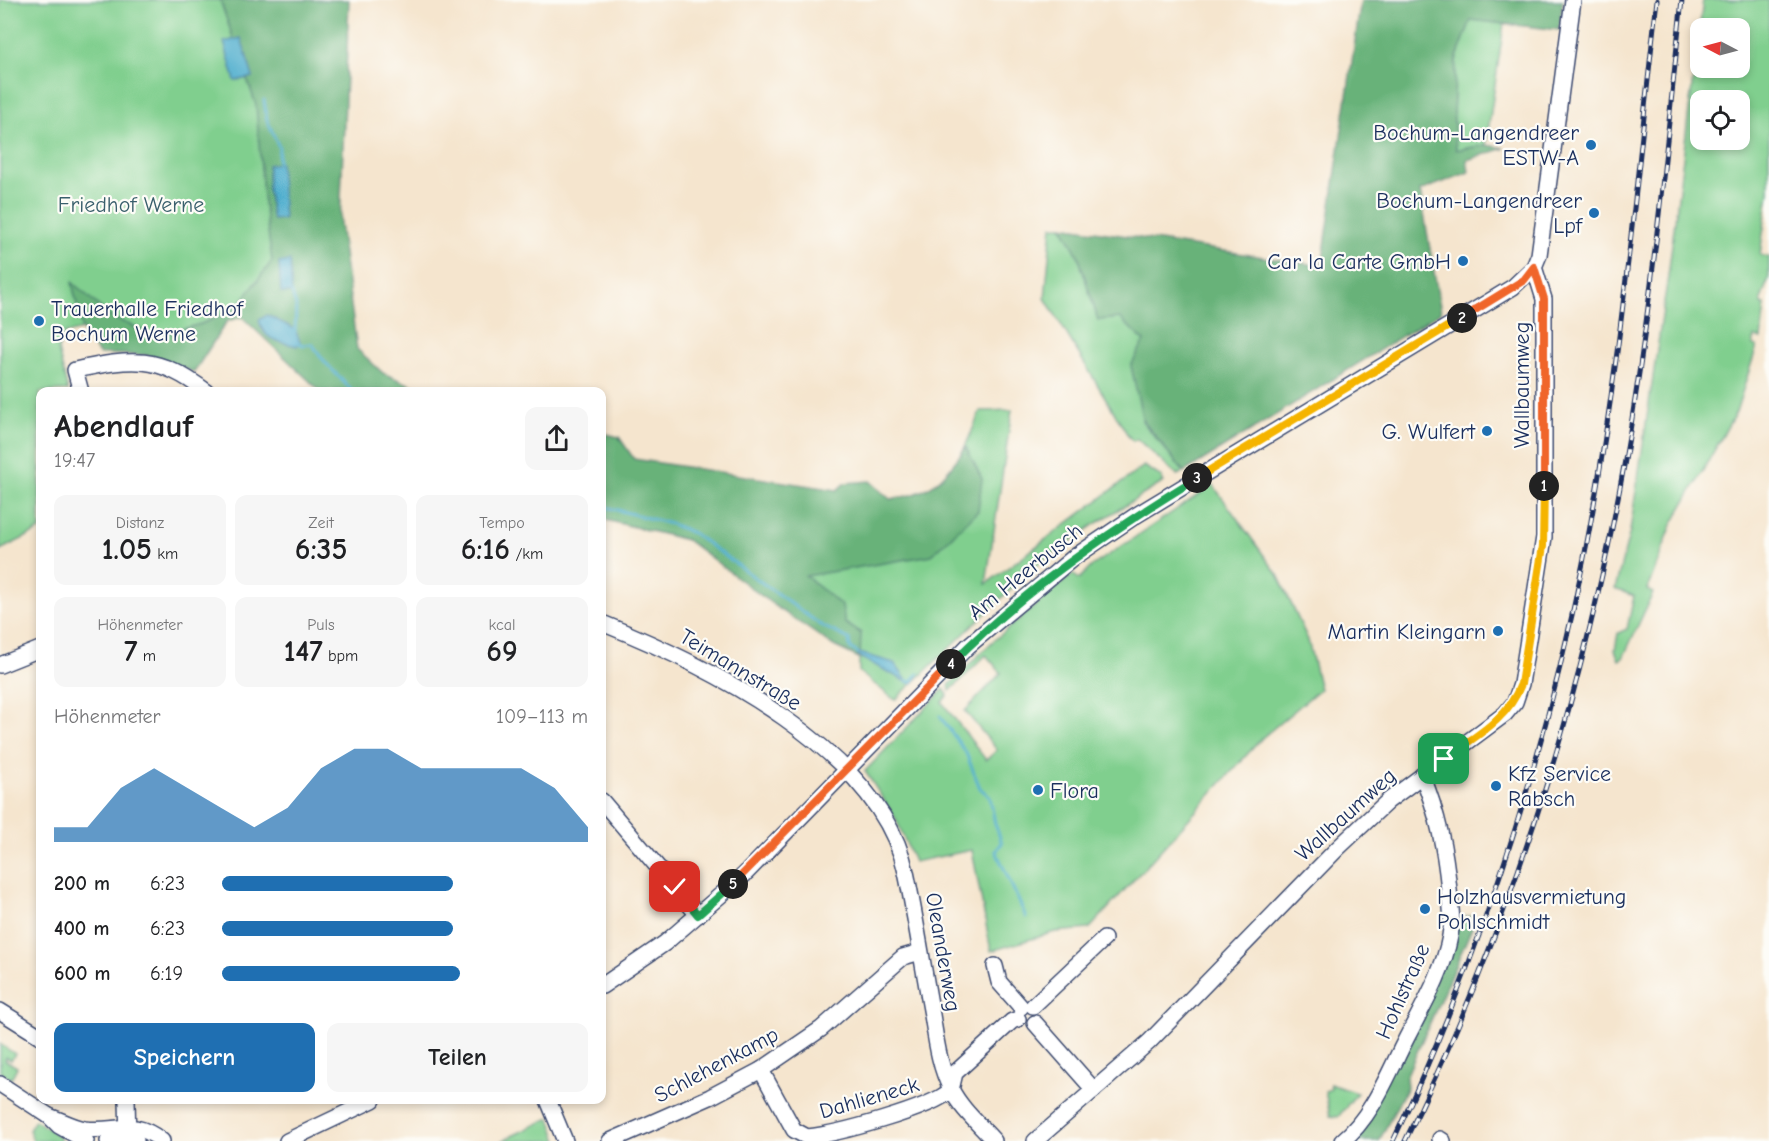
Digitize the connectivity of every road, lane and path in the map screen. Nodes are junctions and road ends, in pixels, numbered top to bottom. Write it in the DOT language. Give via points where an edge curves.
graph roads {
  1 [pos="1573,0"];
  2 [pos="1534,267"];
  3 [pos="80,387"];
  4 [pos="199,387"];
  5 [pos="606,625"];
  6 [pos="36,651"];
  7 [pos="0,665"];
  8 [pos="847,770"];
  9 [pos="1422,775"];
  10 [pos="606,806"];
  11 [pos="698,915"];
  12 [pos="1104,939"];
  13 [pos="920,952"];
  14 [pos="995,966"];
  15 [pos="606,983"];
  16 [pos="0,1011"];
  17 [pos="1024,1011"];
  18 [pos="36,1034"];
  19 [pos="761,1070"];
  20 [pos="0,1084"];
  21 [pos="951,1090"];
  22 [pos="1094,1090"];
  23 [pos="127,1104"];
  24 [pos="366,1104"];
  25 [pos="550,1104"];
  26 [pos="131,1135"];
  27 [pos="85,1138"];
  28 [pos="108,1141"];
  29 [pos="162,1141"];
  30 [pos="287,1141"];
  31 [pos="565,1141"];
  32 [pos="610,1141"];
  33 [pos="994,1141"];
  34 [pos="1035,1141"];
  35 [pos="1342,1141"];
  1 -- 2 [label="street" via="1539,255"];
  2 -- 8 [label="street, Am Heerbusch" via="1513,287 1135,516 1073,558 968,646"];
  2 -- 9 [label="street, Wallbaumweg" via="1544,299 1544,537 1521,684 1515,702 1505,714"];
  3 -- 4 [label="street" via="75,370 141,360 163,365"];
  5 -- 8 [label="street, Teimannstraße" via="727,683 818,743"];
  6 -- 7 [label="street"];
  8 -- 11 [label="street, Am Heerbusch" via="744,875"];
  8 -- 13 [label="street, Oleanderweg" via="877,806 898,847 906,870"];
  9 -- 22 [label="street, Wallbaumweg" via="1338,848 1174,1018"];
  9 -- 35 [label="street, Hohlstraße" via="1442,834 1451,935 1442,965 1394,1065 1357,1126"];
  10 -- 11 [label="street"];
  11 -- 15 [label="street, Am Heerbusch"];
  12 -- 17 [label="street"];
  13 -- 19 [label="street, Schlehenkamp" via="903,957 821,1029"];
  13 -- 21 [label="street, Oleanderweg" via="941,1065"];
  14 -- 17 [label="street" via="999,981"];
  16 -- 18 [label="street"];
  17 -- 21 [label="street" via="955,1073"];
  17 -- 22 [label="street" via="1026,1026 1035,1023"];
  19 -- 21 [label="street, Dahlieneck" via="794,1130 807,1137 909,1112"];
  19 -- 32 [label="street, Schlehenkamp"];
  20 -- 27 [label="street"];
  21 -- 33 [label="street, Oleanderweg"];
  22 -- 34 [label="street, Wallbaumweg"];
  23 -- 26 [label="street"];
  24 -- 30 [label="street"];
  25 -- 31 [label="street"];
  26 -- 27 [label="street"];
  26 -- 28 [label="street"];
  26 -- 29 [label="street" via="143,1128"];
}
